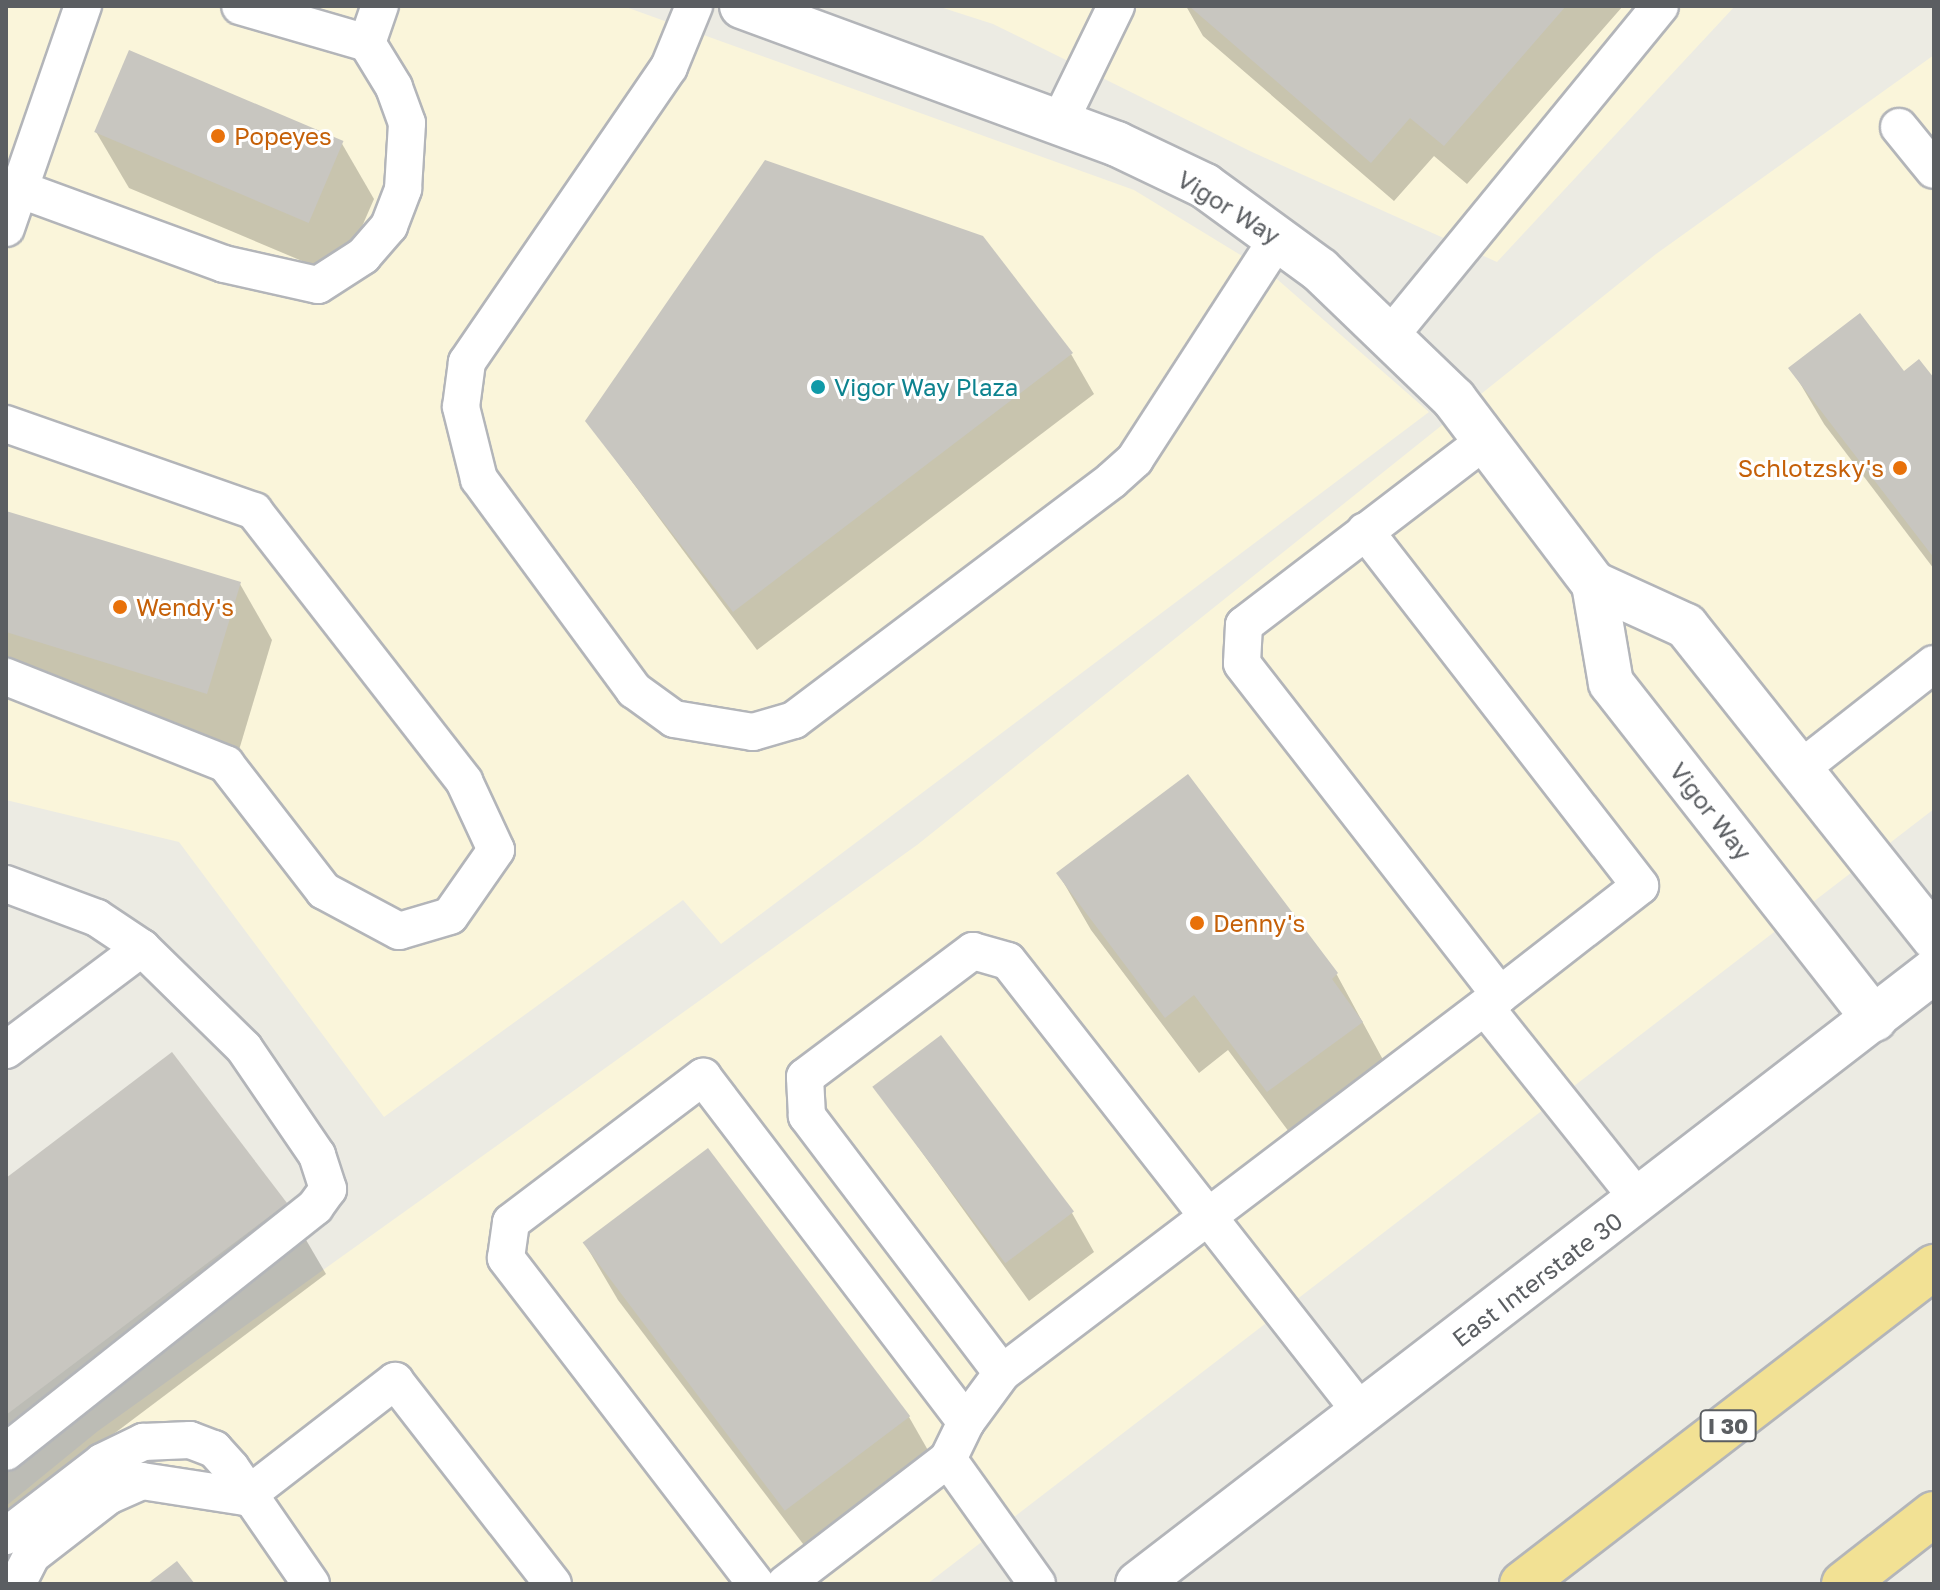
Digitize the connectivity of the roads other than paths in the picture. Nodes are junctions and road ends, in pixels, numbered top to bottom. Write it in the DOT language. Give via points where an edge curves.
graph roads {
  1 [pos="83,6"];
  2 [pos="240,6"];
  3 [pos="380,6"];
  4 [pos="694,6"];
  5 [pos="742,6"];
  6 [pos="1116,6"];
  7 [pos="1660,6"];
  8 [pos="367,43"];
  9 [pos="1060,121"];
  10 [pos="1899,127"];
  11 [pos="1934,170"];
  12 [pos="19,189"];
  13 [pos="6,228"];
  14 [pos="1279,236"];
  15 [pos="1390,336"];
  16 [pos="6,424"];
  17 [pos="1487,439"];
  18 [pos="1365,531"];
  19 [pos="1594,584"];
  20 [pos="1934,664"];
  21 [pos="6,677"];
  22 [pos="1800,769"];
  23 [pos="6,884"];
  24 [pos="1934,938"];
  25 [pos="142,948"];
  26 [pos="1934,971"];
  27 [pos="1492,1001"];
  28 [pos="1874,1019"];
  29 [pos="6,1050"];
  30 [pos="1640,1201"];
  31 [pos="1208,1217"];
  32 [pos="1934,1267"];
  33 [pos="1002,1373"];
  34 [pos="1361,1412"];
  35 [pos="966,1422"];
  36 [pos="6,1452"];
  37 [pos="948,1459"];
  38 [pos="245,1497"];
  39 [pos="1934,1514"];
  40 [pos="6,1536"];
  41 [pos="17,1584"];
  42 [pos="311,1584"];
  43 [pos="553,1584"];
  44 [pos="756,1584"];
  45 [pos="785,1584"];
  46 [pos="1037,1584"];
  47 [pos="1138,1584"];
  48 [pos="1522,1584"];
  49 [pos="1844,1584"];
  1 -- 12 [label="lane"];
  2 -- 8 [label="lane"];
  3 -- 8 [label="lane"];
  4 -- 14 [label="lane" via="669,67 467,362 461,407 479,479 634,690 674,719 753,732 794,720 1112,480 1135,459"];
  5 -- 9 [label="street, Vigor Way"];
  6 -- 9 [label="lane"];
  7 -- 15 [label="lane"];
  8 -- 12 [label="lane" via="407,123 403,189 389,226 363,256 318,285 224,264"];
  9 -- 14 [label="street, Vigor Way" via="1205,186"];
  10 -- 11 [label="lane"];
  12 -- 13 [label="lane"];
  14 -- 15 [label="street, Vigor Way"];
  15 -- 17 [label="street, Vigor Way"];
  16 -- 21 [label="lane" via="254,511 464,781 496,850 450,916 399,931 324,891 226,764"];
  17 -- 18 [label="lane"];
  17 -- 19 [label="street, Vigor Way"];
  18 -- 27 [label="lane" via="1244,625 1242,663"];
  18 -- 27 [label="lane" via="1640,886"];
  19 -- 22 [label="street, Vigor Way" via="1686,626"];
  19 -- 28 [label="street, Vigor Way" via="1611,683"];
  20 -- 22 [label="lane"];
  22 -- 24 [label="street, Vigor Way"];
  23 -- 25 [label="lane" via="97,918"];
  25 -- 29 [label="lane"];
  25 -- 36 [label="lane" via="244,1048 317,1155 328,1189 315,1207"];
  26 -- 28 [label="street, East Interstate 30"];
  27 -- 30 [label="lane"];
  27 -- 31 [label="lane"];
  28 -- 30 [label="street, East Interstate 30"];
  30 -- 34 [label="street, East Interstate 30"];
  31 -- 33 [label="lane"];
  31 -- 33 [label="lane" via="1008,961 973,951 805,1077 807,1116"];
  31 -- 34 [label="lane"];
  32 -- 48 [label="highway, I 30"];
  33 -- 35 [label="lane"];
  34 -- 47 [label="street, East Interstate 30"];
  35 -- 37 [label="lane"];
  35 -- 44 [label="lane" via="703,1077 511,1222 506,1258"];
  37 -- 45 [label="lane"];
  37 -- 46 [label="lane"];
  38 -- 40 [label="lane" via="214,1449 190,1440 143,1442 102,1462"];
  38 -- 41 [label="lane" via="142,1481 108,1496 32,1555"];
  38 -- 42 [label="lane"];
  38 -- 43 [label="lane" via="395,1381"];
  39 -- 49 [label="highway"];
}
